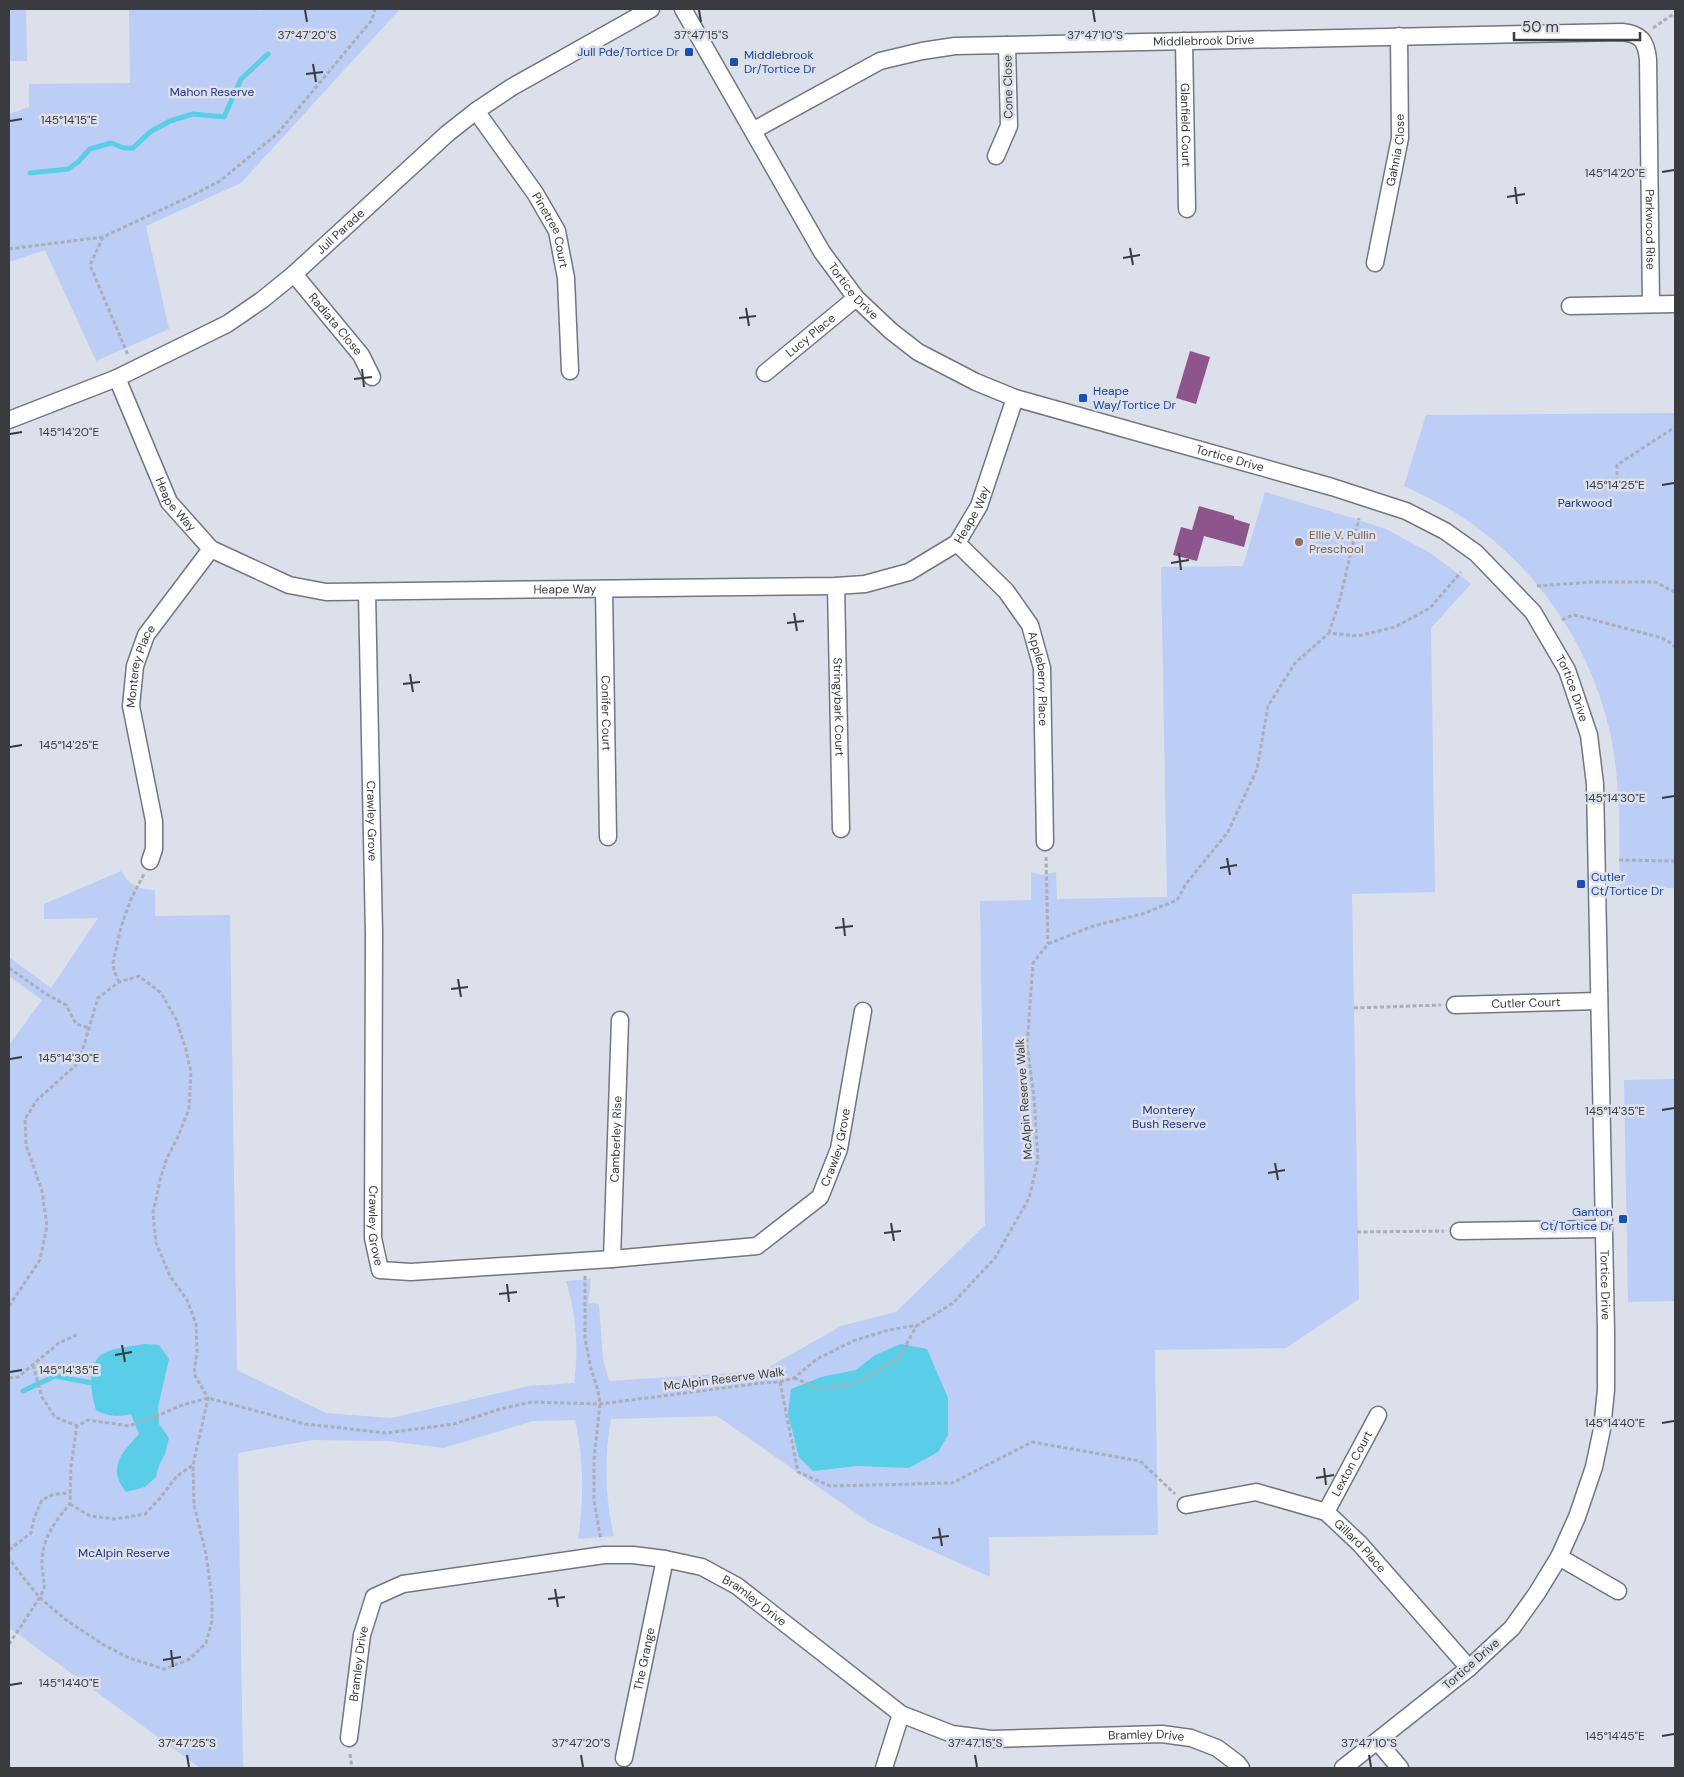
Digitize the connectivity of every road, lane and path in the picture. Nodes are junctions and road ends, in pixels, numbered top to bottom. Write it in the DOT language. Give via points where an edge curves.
graph roads {
  1 [pos="375,9"];
  2 [pos="651,9"];
  3 [pos="683,9"];
  4 [pos="1675,13"];
  5 [pos="1399,36"];
  6 [pos="1640,38"];
  7 [pos="1184,42"];
  8 [pos="1007,45"];
  9 [pos="476,111"];
  10 [pos="754,130"];
  11 [pos="996,156"];
  12 [pos="1187,209"];
  13 [pos="103,237"];
  14 [pos="9,249"];
  15 [pos="1375,263"];
  16 [pos="294,274"];
  17 [pos="856,298"];
  18 [pos="1651,304"];
  19 [pos="1675,304"];
  20 [pos="1570,306"];
  21 [pos="134,370"];
  22 [pos="570,371"];
  23 [pos="765,373"];
  24 [pos="117,378"];
  25 [pos="372,378"];
  26 [pos="1015,398"];
  27 [pos="9,420"];
  28 [pos="1675,427"];
  29 [pos="1617,488"];
  30 [pos="1359,518"];
  31 [pos="957,543"];
  32 [pos="211,549"];
  33 [pos="1461,572"];
  34 [pos="836,586"];
  35 [pos="1537,586"];
  36 [pos="604,589"];
  37 [pos="367,592"];
  38 [pos="1675,592"];
  39 [pos="1562,620"];
  40 [pos="1329,633"];
  41 [pos="1675,647"];
  42 [pos="841,830"];
  43 [pos="608,837"];
  44 [pos="1045,842"];
  45 [pos="1619,860"];
  46 [pos="150,861"];
  47 [pos="1675,861"];
  48 [pos="1048,944"];
  49 [pos="9,968"];
  50 [pos="119,982"];
  51 [pos="1599,1001"];
  52 [pos="1455,1005"];
  53 [pos="1354,1008"];
  54 [pos="863,1012"];
  55 [pos="620,1020"];
  56 [pos="89,1028"];
  57 [pos="1603,1229"];
  58 [pos="1460,1231"];
  59 [pos="1357,1232"];
  60 [pos="612,1259"];
  61 [pos="585,1261"];
  62 [pos="9,1306"];
  63 [pos="918,1325"];
  64 [pos="78,1334"];
  65 [pos="33,1365"];
  66 [pos="9,1378"];
  67 [pos="794,1378"];
  68 [pos="780,1382"];
  69 [pos="208,1398"];
  70 [pos="600,1404"];
  71 [pos="1378,1415"];
  72 [pos="77,1426"];
  73 [pos="193,1465"];
  74 [pos="70,1493"];
  75 [pos="70,1504"];
  76 [pos="1186,1505"];
  77 [pos="1326,1512"];
  78 [pos="9,1550"];
  79 [pos="604,1555"];
  80 [pos="1559,1558"];
  81 [pos="9,1559"];
  82 [pos="665,1559"];
  83 [pos="1618,1591"];
  84 [pos="39,1597"];
  85 [pos="9,1644"];
  86 [pos="1469,1668"];
  87 [pos="901,1714"];
  88 [pos="349,1738"];
  89 [pos="1378,1742"];
  90 [pos="624,1758"];
  91 [pos="884,1768"];
  92 [pos="1241,1768"];
  93 [pos="1343,1768"];
  94 [pos="1400,1768"];
  1 -- 13 [label="path" via="372,20 277,134 220,181"];
  2 -- 9 [label="street, Jull Parade" via="512,87"];
  3 -- 10 [label="street, Tortice Drive"];
  4 -- 6 [label="path"];
  5 -- 6 [label="street, Middlebrook Drive" via="1622,32"];
  5 -- 7 [label="street, Middlebrook Drive"];
  5 -- 15 [label="street, Gahnia Close" via="1400,138"];
  6 -- 18 [label="street, Parkwood Rise" via="1647,47 1648,59"];
  7 -- 8 [label="street, Middlebrook Drive"];
  7 -- 12 [label="street, Glanfield Court"];
  8 -- 10 [label="street, Middlebrook Drive" via="955,46 880,61"];
  8 -- 11 [label="street, Cone Close" via="1009,126"];
  9 -- 16 [label="street, Jull Parade"];
  9 -- 22 [label="street, Pinetree Court" via="535,193 556,231 566,278"];
  10 -- 17 [label="street, Tortice Drive" via="822,252"];
  13 -- 14 [label="path"];
  13 -- 21 [label="path" via="90,265"];
  16 -- 21 [label="street, Jull Parade" via="226,324"];
  16 -- 25 [label="street, Radiata Close" via="361,355"];
  17 -- 23 [label="street, Lucy Place"];
  17 -- 26 [label="street, Tortice Drive" via="918,352"];
  18 -- 19 [label="street"];
  18 -- 20 [label="street"];
  21 -- 24 [label="street, Jull Parade"];
  24 -- 27 [label="street, Jull Parade"];
  24 -- 32 [label="street, Heape Way" via="169,502"];
  26 -- 31 [label="street, Heape Way" via="979,506"];
  26 -- 51 [label="street, Tortice Drive" via="1332,487 1406,511 1445,531 1483,559 1533,612 1567,670 1589,735 1596,784"];
  28 -- 29 [label="path" via="1617,465"];
  30 -- 40 [label="path"];
  31 -- 34 [label="street, Heape Way" via="909,572 864,584"];
  31 -- 44 [label="street, Appleberry Place" via="1006,592 1030,625 1042,668"];
  32 -- 37 [label="street, Heape Way" via="289,585 326,592"];
  32 -- 46 [label="street, Monterey Place" via="146,635 135,666 131,706 154,821 154,849"];
  33 -- 40 [label="path" via="1430,608 1394,628 1358,636"];
  34 -- 36 [label="street, Heape Way"];
  34 -- 42 [label="street, Stringybark Court"];
  35 -- 38 [label="path" via="1655,582"];
  36 -- 37 [label="street, Heape Way"];
  36 -- 43 [label="street, Conifer Court"];
  37 -- 61 [label="street, Crawley Grove" via="374,934 373,1238 380,1270 411,1272"];
  39 -- 41 [label="path" via="1572,615 1579,616 1662,638"];
  40 -- 48 [label="path" via="1296,663 1268,706 1257,769 1228,832 1177,900 1142,914 1093,926"];
  44 -- 48 [label="path"];
  45 -- 47 [label="path"];
  46 -- 50 [label="path" via="121,927 113,963"];
  48 -- 63 [label="path, McAlpin Reserve Walk" via="1033,963 1027,1045 1038,1160 1029,1198 995,1258 953,1303"];
  49 -- 56 [label="path" via="66,1005 76,1024"];
  50 -- 56 [label="path" via="98,998"];
  50 -- 69 [label="path" via="139,976 161,992 176,1019 191,1072 189,1109 160,1180 153,1213 156,1243 170,1276 187,1300 196,1324 194,1374"];
  51 -- 52 [label="street, Cutler Court"];
  51 -- 57 [label="street, Tortice Drive"];
  52 -- 53 [label="path"];
  54 -- 60 [label="street, Crawley Grove" via="839,1149 820,1197 757,1246"];
  55 -- 60 [label="street, Camberley Rise"];
  56 -- 62 [label="path" via="76,1066 37,1100 26,1119 26,1145 42,1191 47,1226 40,1260"];
  57 -- 58 [label="street"];
  57 -- 80 [label="street, Tortice Drive" via="1606,1380 1602,1429 1594,1467"];
  58 -- 59 [label="path"];
  60 -- 61 [label="street, Crawley Grove"];
  61 -- 70 [label="path" via="585,1338"];
  63 -- 67 [label="path, McAlpin Reserve Walk" via="853,1341 817,1360"];
  63 -- 67 [label="path" via="899,1358 856,1384 821,1389"];
  64 -- 65 [label="path" via="59,1343"];
  65 -- 66 [label="path" via="18,1377"];
  65 -- 72 [label="path" via="42,1397 55,1417"];
  67 -- 68 [label="path, McAlpin Reserve Walk"];
  68 -- 70 [label="path, McAlpin Reserve Walk"];
  68 -- 76 [label="path" via="798,1472 830,1486 952,1483 1032,1442 1140,1461"];
  69 -- 70 [label="path, McAlpin Reserve Walk" via="305,1424 386,1433 454,1424 532,1402"];
  69 -- 72 [label="path" via="129,1426 88,1420"];
  69 -- 73 [label="path"];
  70 -- 79 [label="path" via="594,1459 594,1500"];
  71 -- 77 [label="street, Lexton Court"];
  72 -- 74 [label="path"];
  73 -- 75 [label="path" via="177,1476 145,1514 115,1520 90,1516"];
  73 -- 84 [label="path" via="194,1505 206,1554 212,1621 206,1644 190,1659 164,1669 129,1658 66,1620"];
  74 -- 75 [label="path"];
  74 -- 78 [label="path" via="54,1494 42,1500 31,1533"];
  75 -- 84 [label="path" via="58,1517 44,1545 44,1590"];
  76 -- 77 [label="street, Gillard Place" via="1256,1492"];
  77 -- 86 [label="street, Gillard Place" via="1360,1544"];
  79 -- 82 [label="street, Bramley Drive"];
  79 -- 88 [label="street, Bramley Drive" via="402,1584 374,1597 362,1635"];
  80 -- 83 [label="street"];
  80 -- 86 [label="street, Tortice Drive" via="1512,1628"];
  81 -- 84 [label="path"];
  82 -- 87 [label="street, Bramley Drive" via="702,1567 737,1586"];
  82 -- 90 [label="street, The Grange"];
  84 -- 85 [label="path"];
  86 -- 89 [label="street, Tortice Drive"];
  87 -- 91 [label="street"];
  87 -- 92 [label="street, Bramley Drive" via="952,1734 991,1739 1162,1734 1191,1738 1216,1748"];
  89 -- 93 [label="street, Tortice Drive"];
  89 -- 94 [label="street"];
}
